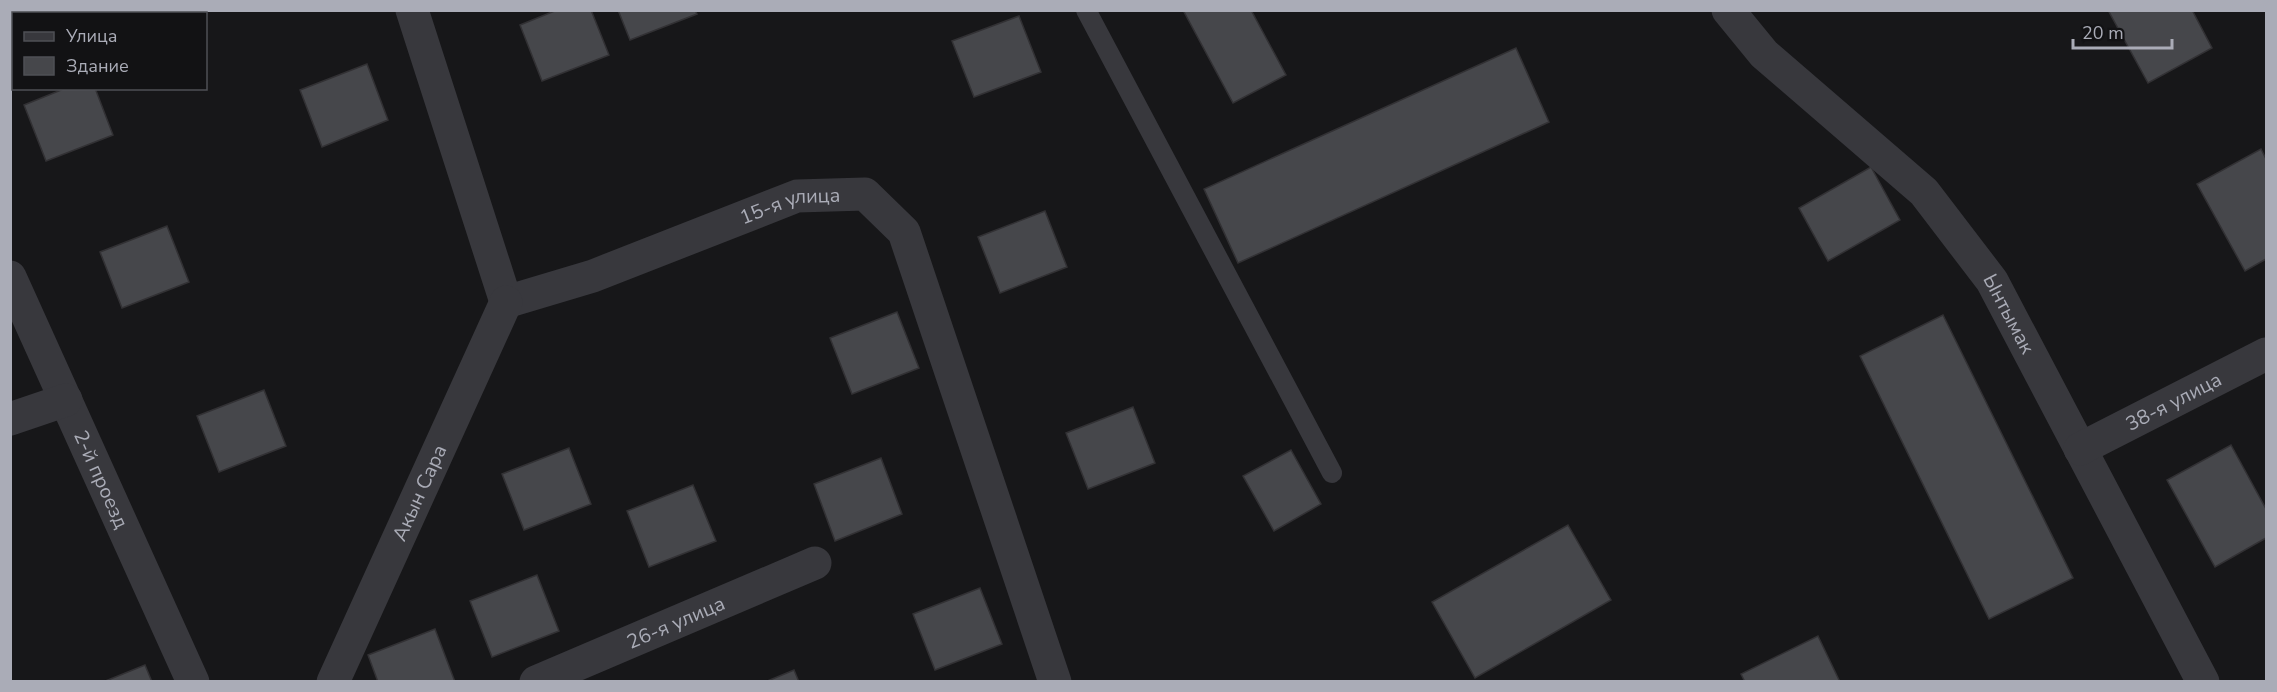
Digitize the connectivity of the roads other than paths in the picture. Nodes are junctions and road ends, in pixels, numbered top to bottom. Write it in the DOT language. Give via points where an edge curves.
graph roads {
  1 [pos="1086,10"];
  2 [pos="1728,10"];
  3 [pos="421,13"];
  4 [pos="10,277"];
  5 [pos="506,302"];
  6 [pos="2266,354"];
  7 [pos="66,400"];
  8 [pos="10,419"];
  9 [pos="2080,449"];
  10 [pos="1332,473"];
  11 [pos="815,563"];
  12 [pos="193,681"];
  13 [pos="333,681"];
  14 [pos="536,681"];
  15 [pos="1055,681"];
  16 [pos="2203,681"];
  1 -- 10 [label="lane"];
  2 -- 9 [label="street, Ынтымак" via="1764,54 1924,192 1992,280"];
  3 -- 5 [label="street"];
  4 -- 7 [label="street, 2-й проезд"];
  5 -- 13 [label="street, Акын Сара"];
  5 -- 15 [label="street, 15-я улица" via="593,276 797,196 865,194 904,232"];
  6 -- 9 [label="street, 38-я улица"];
  7 -- 8 [label="street"];
  7 -- 12 [label="street, 2-й проезд"];
  9 -- 16 [label="street, Ынтымак"];
  11 -- 14 [label="street, 26-я улица"];
}
